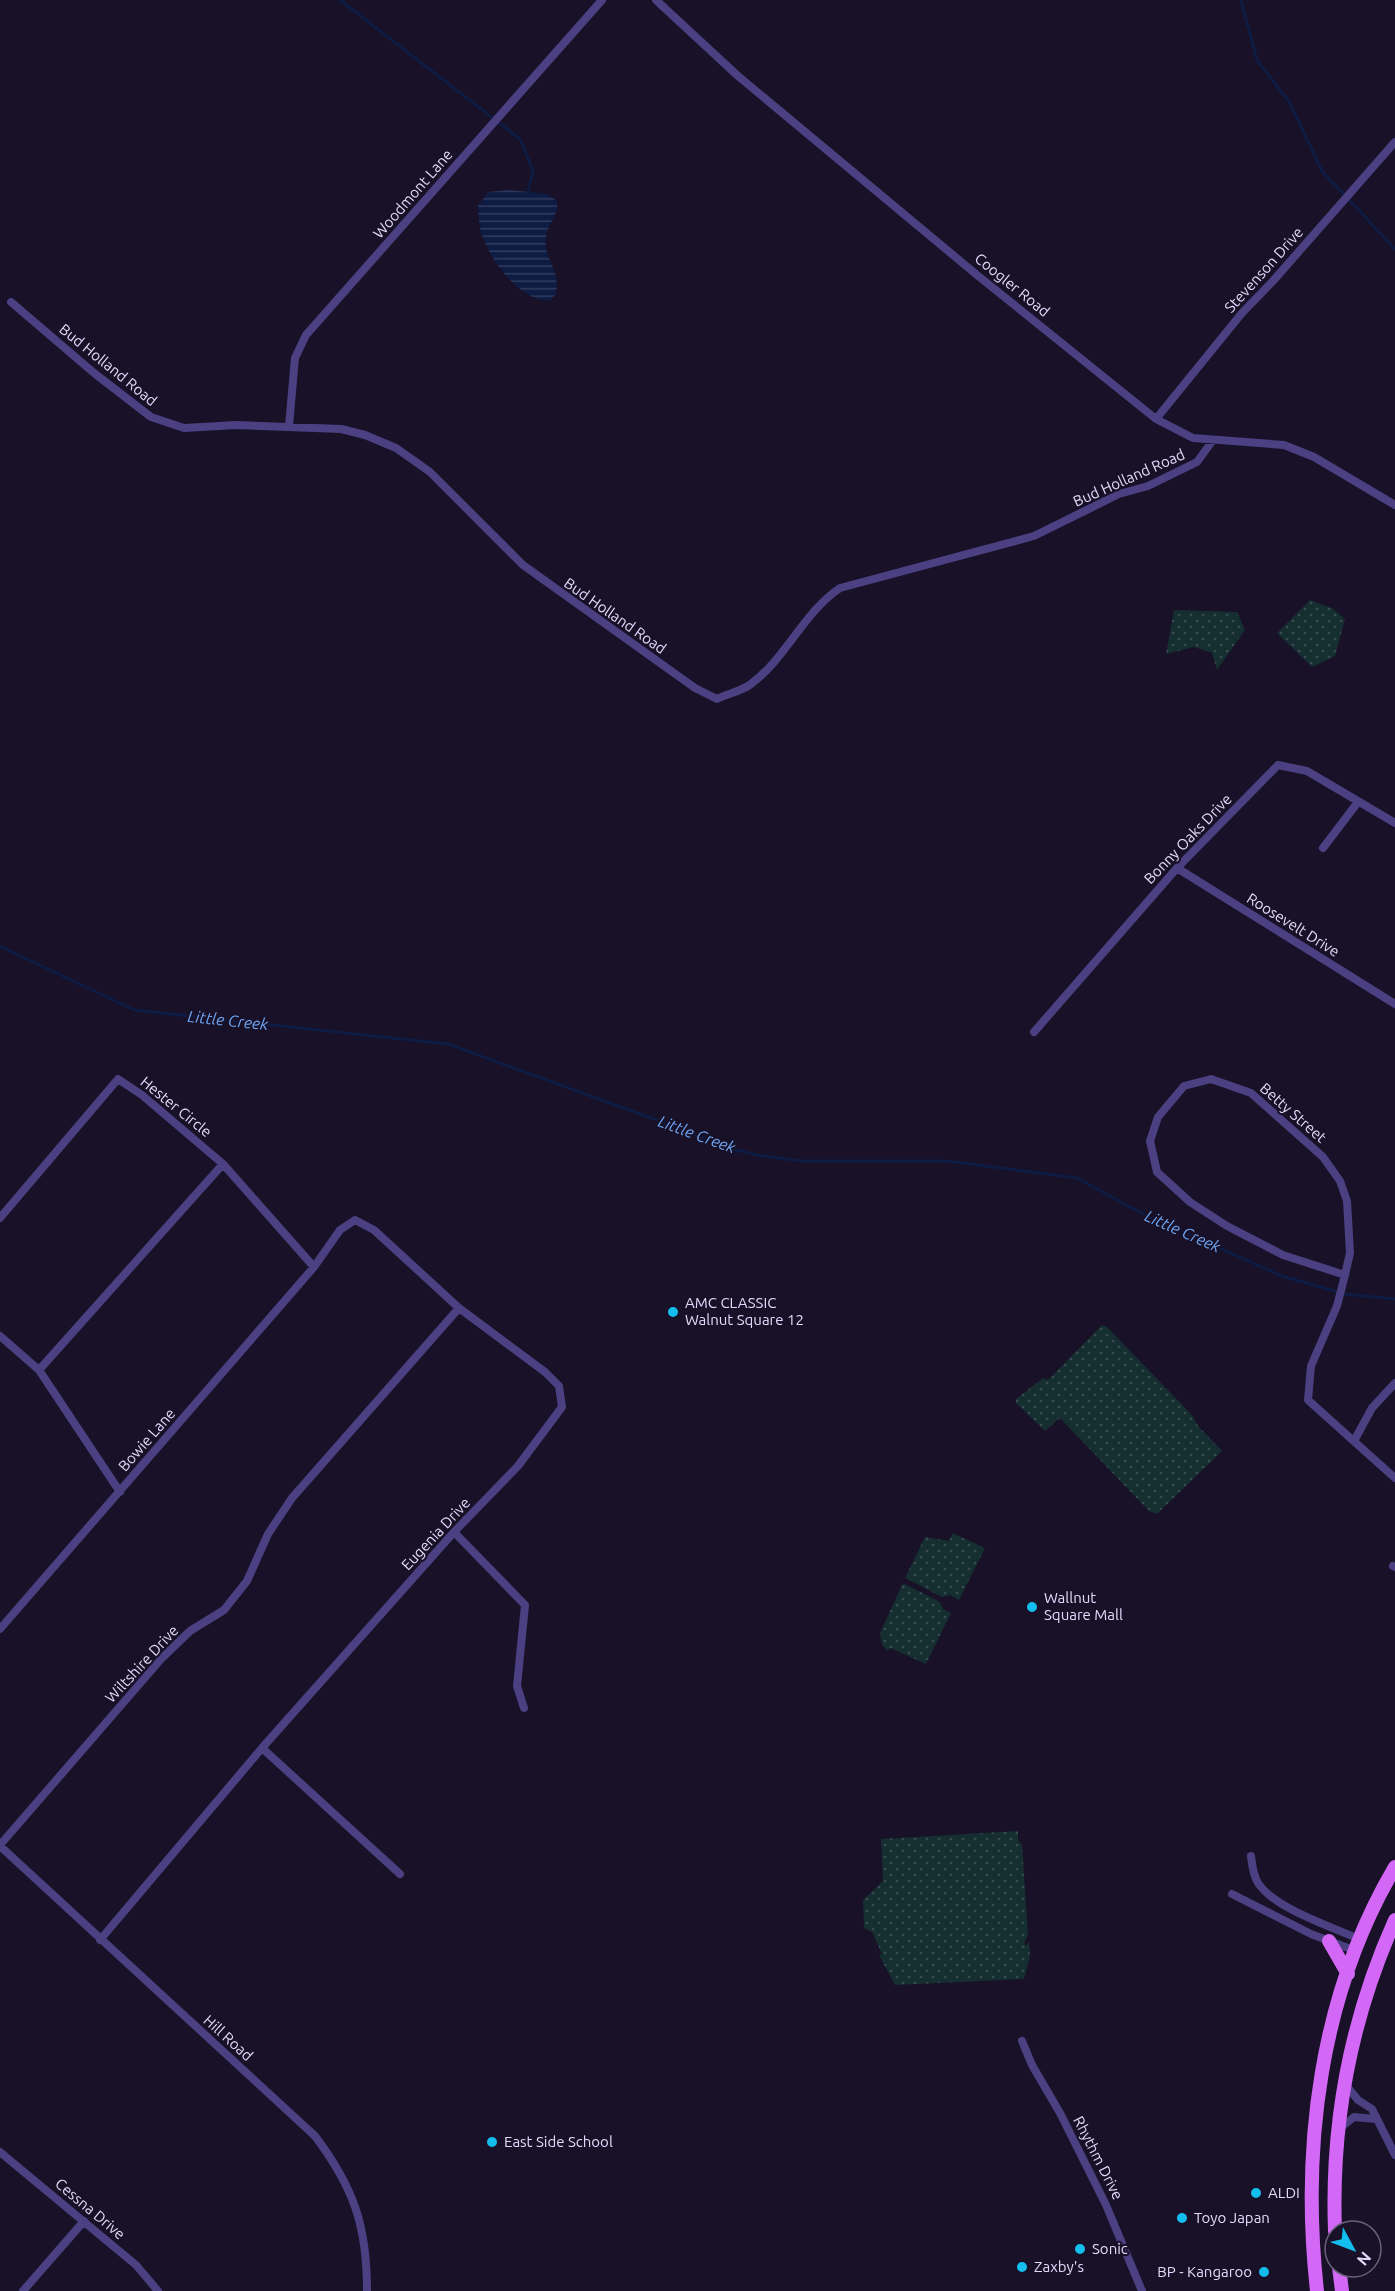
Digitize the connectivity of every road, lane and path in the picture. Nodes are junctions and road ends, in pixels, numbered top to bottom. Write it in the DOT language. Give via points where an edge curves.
graph roads {
  1 [pos="602,0"];
  2 [pos="656,0"];
  3 [pos="1395,142"];
  4 [pos="11,302"];
  5 [pos="1156,419"];
  6 [pos="289,426"];
  7 [pos="1213,440"];
  8 [pos="1395,505"];
  9 [pos="1358,802"];
  10 [pos="1395,823"];
  11 [pos="1323,848"];
  12 [pos="1177,868"];
  13 [pos="1395,1004"];
  14 [pos="1034,1032"];
  15 [pos="223,1164"];
  16 [pos="0,1218"];
  17 [pos="314,1267"];
  18 [pos="1345,1275"];
  19 [pos="459,1308"];
  20 [pos="0,1336"];
  21 [pos="39,1370"];
  22 [pos="1395,1383"];
  23 [pos="1353,1441"];
  24 [pos="1395,1478"];
  25 [pos="120,1492"];
  26 [pos="454,1532"];
  27 [pos="0,1629"];
  28 [pos="524,1707"];
  29 [pos="262,1748"];
  30 [pos="0,1846"];
  31 [pos="1251,1856"];
  32 [pos="1395,1866"];
  33 [pos="400,1874"];
  34 [pos="1232,1894"];
  35 [pos="1395,1920"];
  36 [pos="100,1940"];
  37 [pos="1329,1941"];
  38 [pos="1358,1946"];
  39 [pos="1348,1974"];
  40 [pos="1022,2041"];
  41 [pos="1345,2084"];
  42 [pos="1376,2119"];
  43 [pos="1338,2130"];
  44 [pos="0,2152"];
  45 [pos="1395,2155"];
  46 [pos="1335,2219"];
  47 [pos="84,2221"];
  48 [pos="23,2291"];
  49 [pos="158,2291"];
  50 [pos="367,2291"];
  51 [pos="1142,2291"];
  52 [pos="1317,2291"];
  1 -- 6 [label="street, Woodmont Lane" via="306,335 295,358"];
  2 -- 5 [label="street, Coogler Road" via="738,75"];
  3 -- 5 [label="street, Stevenson Drive" via="1242,313"];
  4 -- 6 [label="street, Bud Holland Road" via="151,417 184,428"];
  5 -- 7 [label="street, Coogler Road" via="1193,438"];
  6 -- 7 [label="street, Bud Holland Road" via="341,429 396,448 430,472 523,565 695,688 717,699 750,685 779,657 824,598 840,588 1034,536 1119,494 1148,486 1197,462"];
  7 -- 8 [label="street, Coogler Road" via="1284,445 1314,457"];
  9 -- 10 [label="street, Bonny Oaks Drive"];
  9 -- 11 [label="street"];
  9 -- 12 [label="street, Bonny Oaks Drive" via="1306,771 1278,765"];
  12 -- 13 [label="street, Roosevelt Drive"];
  12 -- 14 [label="street, Bonny Oaks Drive"];
  15 -- 16 [label="street, Hester Circle" via="118,1078"];
  15 -- 17 [label="street, Hester Circle"];
  15 -- 21 [label="street"];
  17 -- 19 [label="street, Eugenia Drive" via="340,1230 355,1221 374,1230"];
  17 -- 25 [label="street, Bowie Lane"];
  18 -- 18 [label="street, Betty Street" via="1283,1254 1227,1226 1190,1202 1157,1172 1150,1141 1158,1117 1184,1086 1211,1080 1251,1093 1323,1157 1340,1181 1347,1201 1350,1253"];
  18 -- 23 [label="street, Betty Street" via="1337,1306 1311,1366 1307,1389 1308,1400"];
  19 -- 26 [label="street, Eugenia Drive" via="545,1372 559,1386 562,1407 518,1466"];
  19 -- 30 [label="street, Wiltshire Drive" via="292,1498 268,1534 247,1581 224,1610 190,1631 162,1658"];
  20 -- 21 [label="street"];
  21 -- 25 [label="street"];
  22 -- 23 [label="street" via="1372,1408"];
  23 -- 24 [label="street, Betty Street"];
  25 -- 27 [label="street, Bowie Lane"];
  26 -- 28 [label="street" via="525,1605 517,1686"];
  26 -- 29 [label="street, Eugenia Drive"];
  29 -- 33 [label="street"];
  29 -- 36 [label="street, Eugenia Drive"];
  30 -- 36 [label="street, Hill Road"];
  31 -- 38 [label="street" via="1258,1883 1272,1896"];
  32 -- 38 [label="main road"];
  34 -- 37 [label="street"];
  35 -- 41 [label="main road" via="1358,2020"];
  36 -- 50 [label="street, Hill Road" via="315,2136 350,2190 359,2216"];
  37 -- 38 [label="street"];
  37 -- 39 [label="main road"];
  38 -- 39 [label="main road"];
  39 -- 52 [label="main road" via="1329,2039 1314,2121 1310,2215"];
  40 -- 51 [label="street, Rhythm Drive" via="1106,2205"];
  41 -- 42 [label="street" via="1372,2109"];
  41 -- 43 [label="main road"];
  42 -- 43 [label="street" via="1354,2117"];
  42 -- 45 [label="street"];
  43 -- 46 [label="main road"];
  44 -- 47 [label="street, Cessna Drive"];
  47 -- 48 [label="street"];
  47 -- 49 [label="street, Cessna Drive" via="136,2265"];
}
